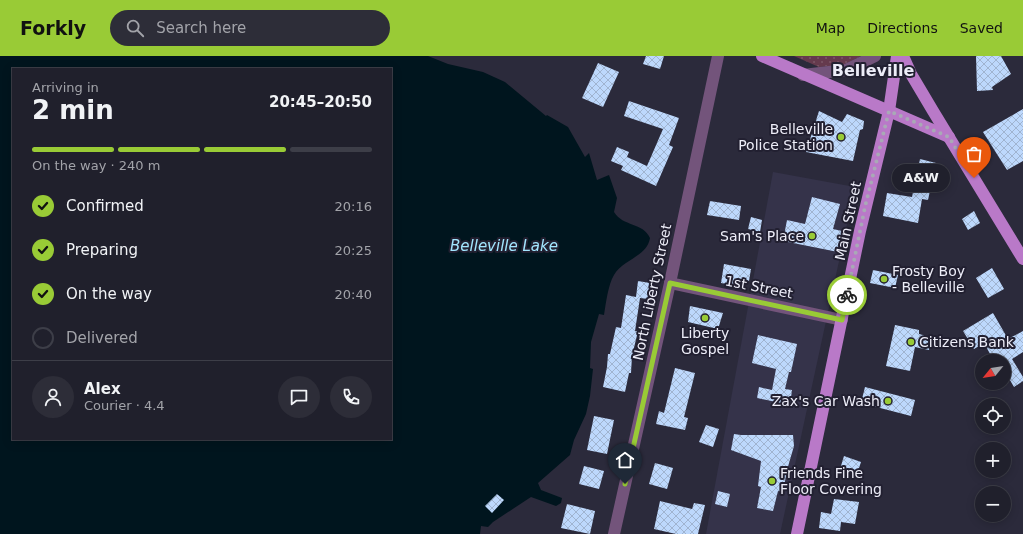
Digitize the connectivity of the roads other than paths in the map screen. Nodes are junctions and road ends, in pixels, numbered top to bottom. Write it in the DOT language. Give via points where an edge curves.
graph roads {
  1 [pos="718,56"];
  2 [pos="762,56"];
  3 [pos="875,56"];
  4 [pos="897,56"];
  5 [pos="903,56"];
  6 [pos="803,75"];
  7 [pos="889,111"];
  8 [pos="949,137"];
  9 [pos="1023,259"];
  10 [pos="670,283"];
  11 [pos="842,320"];
  12 [pos="614,534"];
  13 [pos="797,534"];
  1 -- 10 [label="street, North Liberty Street"];
  2 -- 6 [label="main road"];
  3 -- 6 [label="street" via="846,70"];
  4 -- 7 [label="main road, Main Street"];
  5 -- 8 [label="main road"];
  6 -- 7 [label="main road"];
  7 -- 8 [label="main road"];
  7 -- 11 [label="main road, Main Street" via="865,207"];
  8 -- 9 [label="main road"];
  10 -- 11 [label="street, 1st Street"];
  10 -- 12 [label="street, North Liberty Street"];
  11 -- 13 [label="main road, Main Street"];
}
